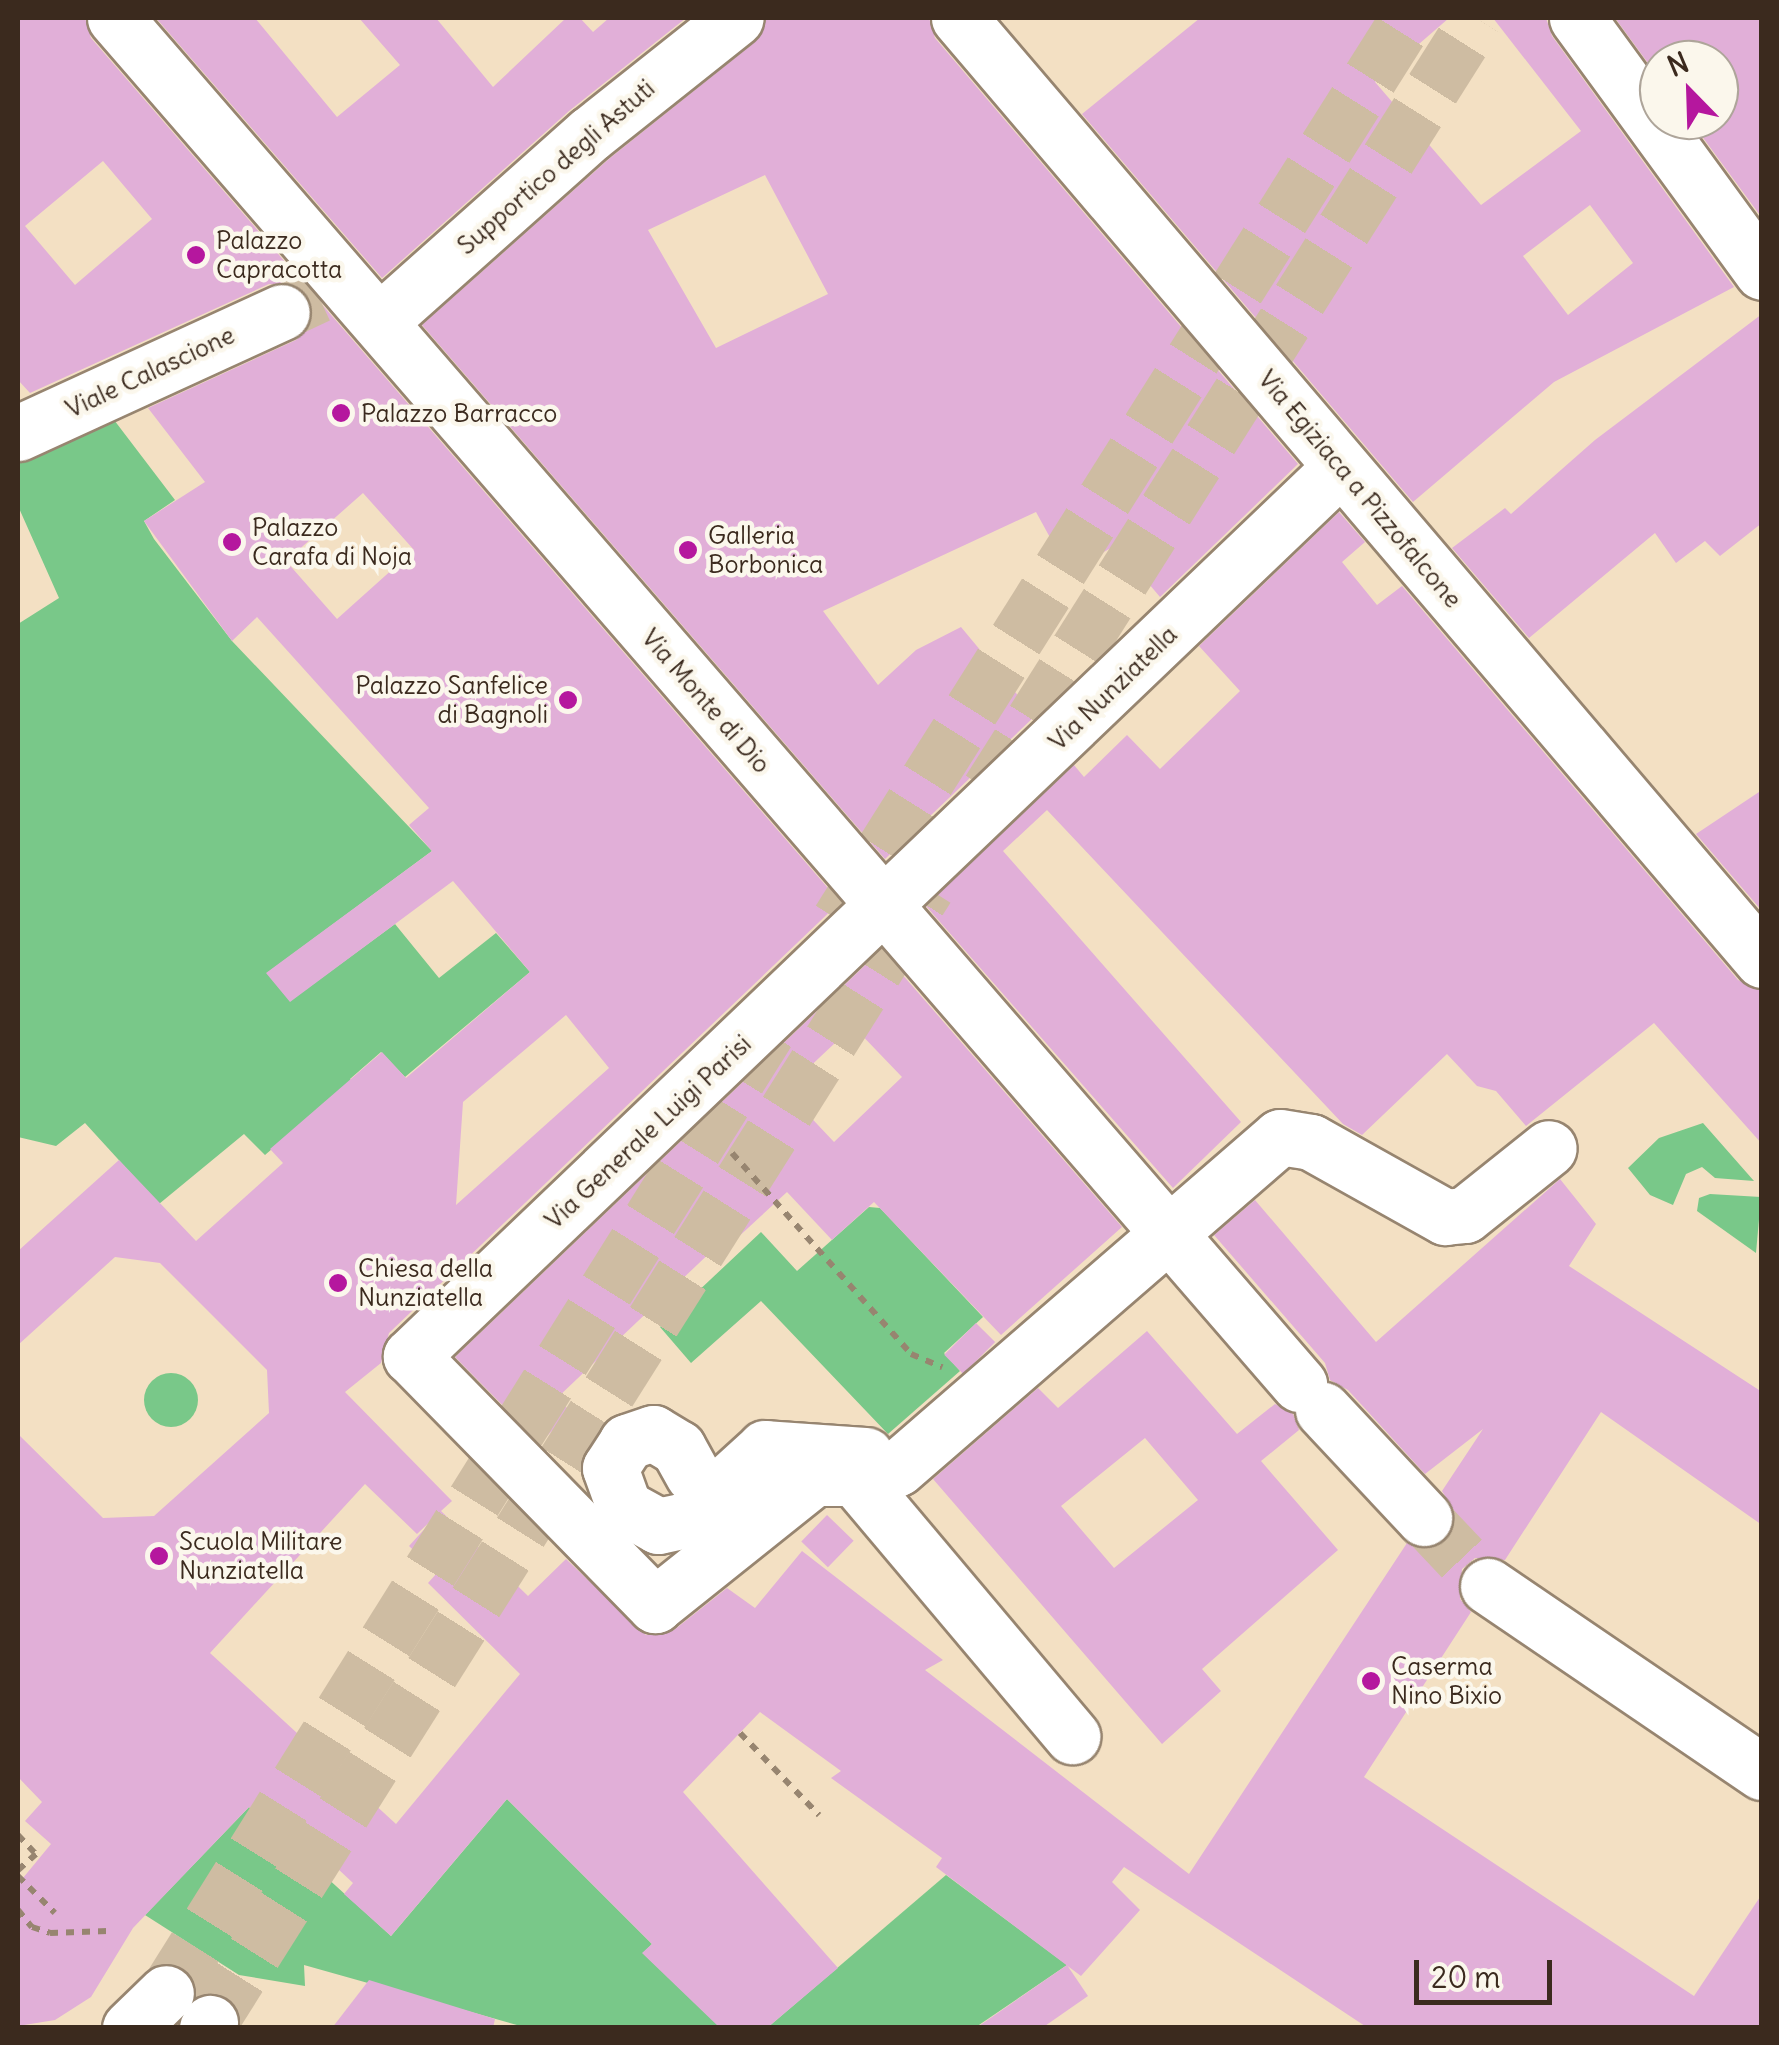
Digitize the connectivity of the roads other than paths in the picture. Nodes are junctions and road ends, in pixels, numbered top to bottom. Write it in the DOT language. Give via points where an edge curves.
graph roads {
  1 [pos="115,18"];
  2 [pos="736,18"];
  3 [pos="959,18"];
  4 [pos="1576,18"];
  5 [pos="1762,272"];
  6 [pos="331,303"];
  7 [pos="18,433"];
  8 [pos="1341,467"];
  9 [pos="885,908"];
  10 [pos="1762,960"];
  11 [pos="1549,1148"];
  12 [pos="1163,1234"];
  13 [pos="909,1459"];
  14 [pos="693,1475"];
  15 [pos="854,1477"];
  16 [pos="1424,1518"];
  17 [pos="1488,1586"];
  18 [pos="1072,1736"];
  19 [pos="1762,1772"];
  1 -- 6 [label="street, Via Monte di Dio"];
  2 -- 6 [label="street, Supportico degli Astuti" via="590,134"];
  3 -- 8 [label="street, Via Egiziaca a Pizzofalcone"];
  4 -- 5 [label="street"];
  6 -- 7 [label="street, Viale Calascione"];
  6 -- 9 [label="street, Via Monte di Dio"];
  8 -- 9 [label="street, Via Nunziatella"];
  8 -- 10 [label="street, Via Egiziaca a Pizzofalcone"];
  9 -- 12 [label="street, Via Monte di Dio"];
  9 -- 15 [label="street, Via Generale Luigi Parisi" via="411,1356 655,1604 805,1483 822,1474"];
  11 -- 12 [label="street" via="1454,1218 1426,1211 1298,1137 1280,1137"];
  12 -- 13 [label="street"];
  12 -- 16 [label="street, Via Monte di Dio"];
  13 -- 14 [label="street" via="765,1448 686,1520 658,1526 631,1513 614,1494 610,1468 627,1442 644,1433 662,1435 678,1448"];
  13 -- 15 [label="street" via="888,1475"];
  15 -- 18 [label="street"];
  17 -- 19 [label="street"];
}
